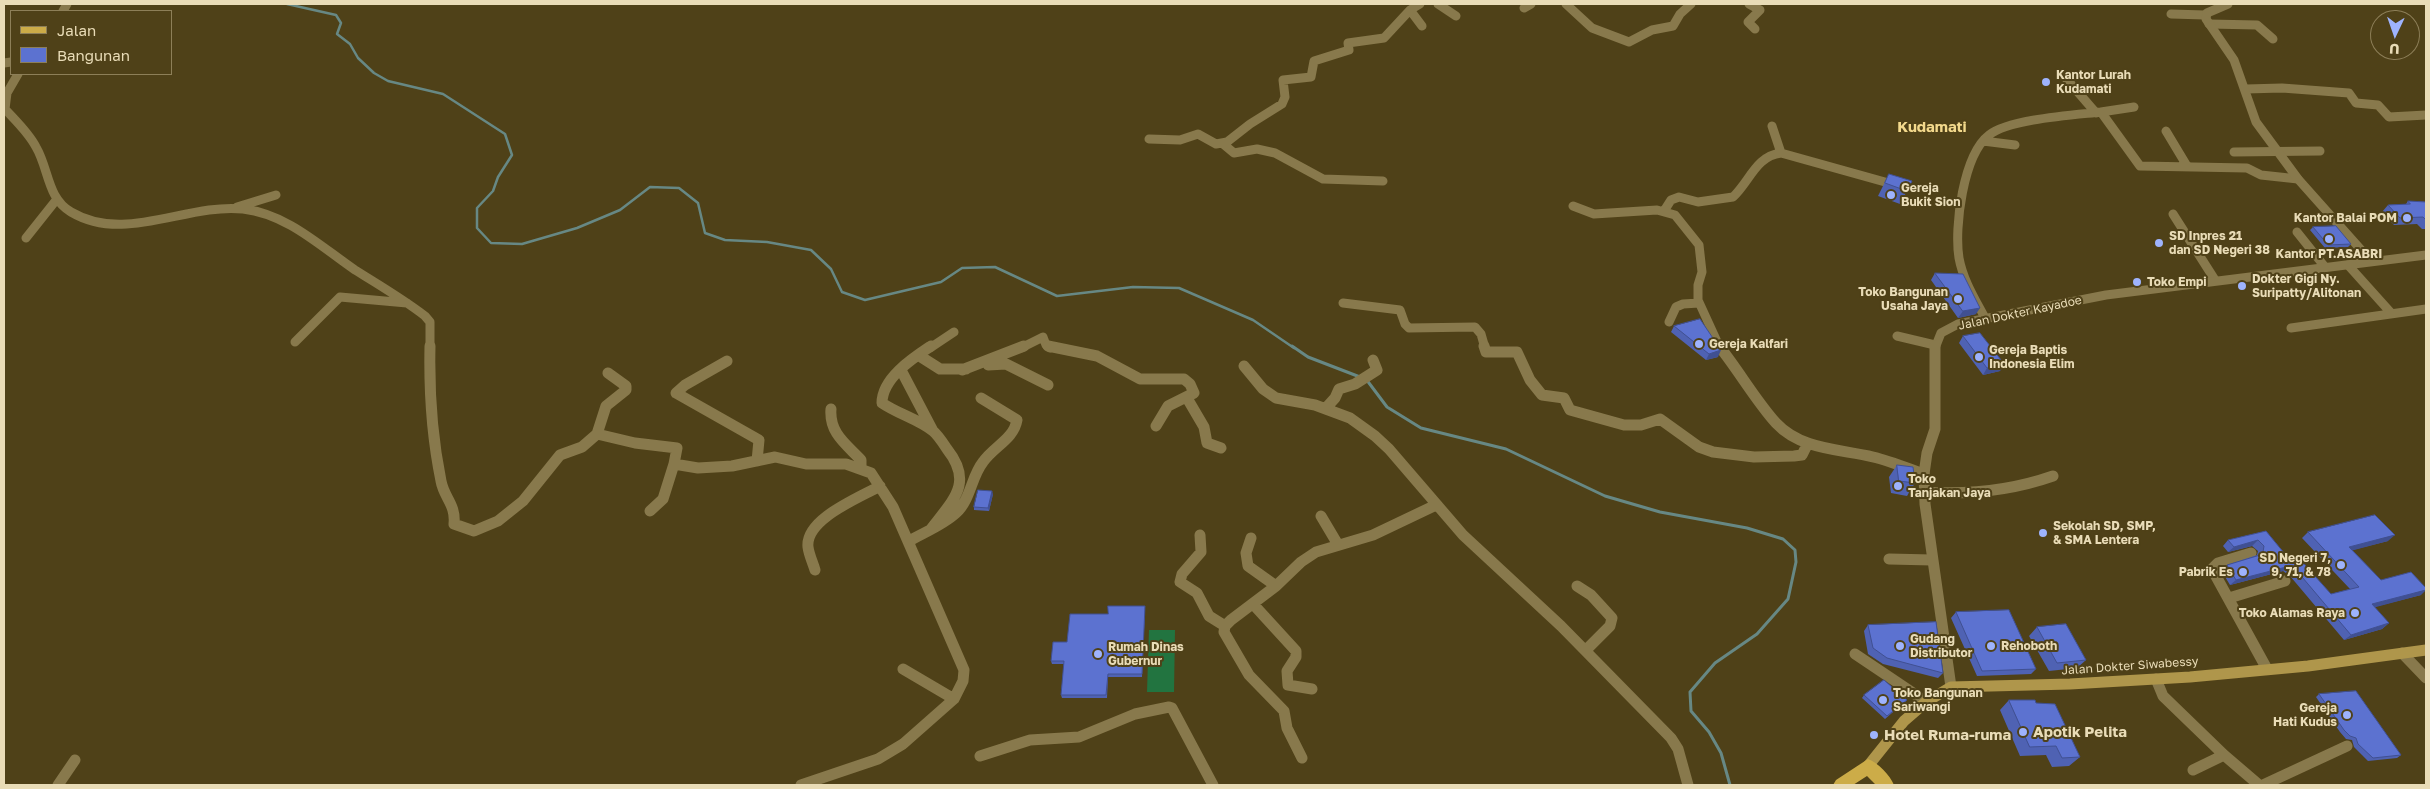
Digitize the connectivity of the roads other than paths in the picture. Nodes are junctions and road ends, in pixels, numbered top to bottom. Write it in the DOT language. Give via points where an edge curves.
graph roads {
  1 [pos="1420,4"];
  2 [pos="1438,4"];
  3 [pos="1566,4"];
  4 [pos="1691,4"];
  5 [pos="1749,4"];
  6 [pos="2228,4"];
  7 [pos="1410,10"];
  8 [pos="2171,14"];
  9 [pos="2206,15"];
  10 [pos="1456,16"];
  11 [pos="2209,24"];
  12 [pos="1422,26"];
  13 [pos="1755,29"];
  14 [pos="2273,39"];
  15 [pos="2064,76"];
  16 [pos="12,78"];
  17 [pos="2246,89"];
  18 [pos="4,102"];
  19 [pos="2134,107"];
  20 [pos="2099,113"];
  21 [pos="2426,115"];
  22 [pos="1772,126"];
  23 [pos="2166,131"];
  24 [pos="1149,139"];
  25 [pos="1982,141"];
  26 [pos="1222,144"];
  27 [pos="2015,145"];
  28 [pos="2277,151"];
  29 [pos="2320,151"];
  30 [pos="2234,152"];
  31 [pos="1781,153"];
  32 [pos="2187,166"];
  33 [pos="2298,179"];
  34 [pos="1383,181"];
  35 [pos="1885,182"];
  36 [pos="276,195"];
  37 [pos="57,200"];
  38 [pos="1573,206"];
  39 [pos="229,209"];
  40 [pos="1664,211"];
  41 [pos="2173,214"];
  42 [pos="2297,232"];
  43 [pos="26,238"];
  44 [pos="2426,255"];
  45 [pos="2371,261"];
  46 [pos="2348,265"];
  47 [pos="2325,267"];
  48 [pos="2215,280"];
  49 [pos="408,302"];
  50 [pos="1342,303"];
  51 [pos="1699,303"];
  52 [pos="2426,309"];
  53 [pos="2392,314"];
  54 [pos="1985,318"];
  55 [pos="1668,322"];
  56 [pos="2291,328"];
  57 [pos="954,332"];
  58 [pos="1897,336"];
  59 [pos="295,342"];
  60 [pos="1934,345"];
  61 [pos="918,355"];
  62 [pos="1373,360"];
  63 [pos="727,361"];
  64 [pos="1244,366"];
  65 [pos="901,370"];
  66 [pos="962,370"];
  67 [pos="608,373"];
  68 [pos="1048,385"];
  69 [pos="982,398"];
  70 [pos="1187,398"];
  71 [pos="831,409"];
  72 [pos="1325,409"];
  73 [pos="1156,426"];
  74 [pos="932,431"];
  75 [pos="597,434"];
  76 [pos="1808,443"];
  77 [pos="1221,448"];
  78 [pos="757,460"];
  79 [pos="674,464"];
  80 [pos="861,468"];
  81 [pos="1924,474"];
  82 [pos="2053,476"];
  83 [pos="880,486"];
  84 [pos="1924,492"];
  85 [pos="1436,505"];
  86 [pos="650,511"];
  87 [pos="1321,516"];
  88 [pos="931,529"];
  89 [pos="1200,535"];
  90 [pos="1251,538"];
  91 [pos="909,541"];
  92 [pos="1337,543"];
  93 [pos="2251,553"];
  94 [pos="1889,559"];
  95 [pos="1932,560"];
  96 [pos="815,570"];
  97 [pos="2285,581"];
  98 [pos="1276,586"];
  99 [pos="1577,586"];
  100 [pos="2229,598"];
  101 [pos="1253,604"];
  102 [pos="1225,626"];
  103 [pos="1586,650"];
  104 [pos="2426,650"];
  105 [pos="2402,653"];
  106 [pos="1855,654"];
  107 [pos="903,669"];
  108 [pos="2268,669"];
  109 [pos="2426,678"];
  110 [pos="2156,679"];
  111 [pos="1951,687"];
  112 [pos="1312,689"];
  113 [pos="954,699"];
  114 [pos="1925,701"];
  115 [pos="2347,746"];
  116 [pos="2224,755"];
  117 [pos="980,756"];
  118 [pos="1302,758"];
  119 [pos="75,760"];
  120 [pos="1868,766"];
  121 [pos="2193,770"];
  122 [pos="58,785"];
  123 [pos="801,785"];
  124 [pos="1213,785"];
  125 [pos="1688,785"];
  126 [pos="1841,785"];
  127 [pos="1886,785"];
  128 [pos="2259,785"];
  129 [pos="2263,785"];
  1 -- 7 [label="street"];
  2 -- 10 [label="street"];
  3 -- 4 [label="street" via="1592,28 1629,42 1652,30 1673,26"];
  5 -- 13 [label="street" via="1760,10 1748,22"];
  6 -- 9 [label="street"];
  7 -- 12 [label="street"];
  7 -- 26 [label="street" via="1384,38 1373,37 1348,43 1349,50 1314,61 1311,78 1284,80 1282,104"];
  8 -- 9 [label="street"];
  9 -- 11 [label="street"];
  11 -- 14 [label="street" via="2257,24"];
  11 -- 17 [label="street" via="2234,60"];
  15 -- 20 [label="street"];
  16 -- 18 [label="street"];
  17 -- 21 [label="street" via="2349,93 2356,103 2378,105 2389,117"];
  17 -- 28 [label="street" via="2256,122"];
  18 -- 37 [label="street" via="5,109 38,148 49,186"];
  19 -- 20 [label="street"];
  20 -- 25 [label="street" via="2009,127 1989,134"];
  20 -- 32 [label="street" via="2140,166"];
  22 -- 31 [label="street"];
  23 -- 32 [label="street"];
  24 -- 26 [label="street" via="1172,141 1199,133 1207,135 1216,144"];
  25 -- 27 [label="street"];
  25 -- 54 [label="street" via="1974,154 1966,181 1958,251 1966,279"];
  26 -- 34 [label="street" via="1234,153 1257,149 1275,153 1323,179"];
  28 -- 29 [label="street"];
  28 -- 30 [label="street"];
  28 -- 33 [label="street"];
  31 -- 35 [label="street"];
  31 -- 40 [label="street" via="1768,154 1733,197 1698,202 1679,197 1671,200"];
  32 -- 33 [label="street" via="2247,168 2261,175"];
  33 -- 45 [label="street"];
  36 -- 39 [label="street"];
  37 -- 39 [label="street" via="69,211 101,224 134,223"];
  37 -- 43 [label="street"];
  38 -- 40 [label="street" via="1594,214"];
  39 -- 49 [label="street" via="256,211 291,225"];
  40 -- 51 [label="street" via="1675,215 1699,246 1702,272 1697,291"];
  41 -- 48 [label="street"];
  42 -- 47 [label="street"];
  44 -- 45 [label="street, Jalan Dokter Kayadoe"];
  45 -- 46 [label="street, Jalan Dokter Kayadoe"];
  46 -- 47 [label="street, Jalan Dokter Kayadoe"];
  46 -- 53 [label="street"];
  47 -- 48 [label="street, Jalan Dokter Kayadoe"];
  48 -- 54 [label="street, Jalan Dokter Kayadoe" via="2106,295"];
  49 -- 59 [label="street" via="340,298"];
  49 -- 75 [label="street" via="430,322 429,387 441,483 455,511 454,524 474,532 498,521 523,501 560,455 582,447"];
  50 -- 76 [label="street" via="1400,310 1409,328 1475,327 1481,334 1486,352 1517,352 1530,380 1542,395 1564,398 1570,410 1635,426 1660,419 1712,452 1787,458 1802,455"];
  51 -- 55 [label="street" via="1677,306"];
  51 -- 76 [label="street" via="1719,347 1777,424"];
  52 -- 53 [label="street"];
  53 -- 56 [label="street"];
  54 -- 60 [label="street, Jalan Dokter Kayadoe" via="1947,328"];
  57 -- 61 [label="street"];
  58 -- 60 [label="street"];
  60 -- 81 [label="street" via="1935,429"];
  61 -- 65 [label="street"];
  61 -- 66 [label="street" via="935,369"];
  62 -- 72 [label="street" via="1377,370 1355,384 1339,389"];
  63 -- 78 [label="street" via="676,393 759,440"];
  64 -- 72 [label="street" via="1263,389 1276,398"];
  65 -- 74 [label="street"];
  65 -- 74 [label="street" via="884,393 882,403"];
  66 -- 68 [label="street" via="1006,364"];
  66 -- 70 [label="street" via="1043,338 1052,348 1097,356 1140,379 1184,379 1194,391 1193,396"];
  67 -- 75 [label="street" via="626,386 626,390 605,407"];
  69 -- 88 [label="street" via="1013,416 1018,425 979,467 962,507"];
  70 -- 73 [label="street" via="1164,408"];
  70 -- 77 [label="street" via="1204,426 1207,443"];
  71 -- 80 [label="street" via="833,430 861,460"];
  72 -- 85 [label="street" via="1356,421 1375,436"];
  74 -- 88 [label="street" via="958,463 960,478 956,496"];
  75 -- 79 [label="street" via="677,448"];
  76 -- 81 [label="street" via="1874,457"];
  78 -- 79 [label="street" via="732,466 698,468"];
  78 -- 80 [label="street" via="774,458 806,464 837,462"];
  79 -- 86 [label="street" via="663,499"];
  80 -- 83 [label="street" via="871,473"];
  81 -- 84 [label="street"];
  82 -- 84 [label="street" via="2019,488 1993,492"];
  83 -- 91 [label="street"];
  83 -- 96 [label="street" via="819,521 811,531 808,546"];
  84 -- 95 [label="street"];
  85 -- 92 [label="street" via="1403,522"];
  85 -- 103 [label="street" via="1474,546"];
  87 -- 92 [label="street"];
  88 -- 91 [label="street"];
  89 -- 102 [label="street" via="1201,552 1182,574 1180,582 1198,593 1202,610"];
  90 -- 98 [label="street" via="1246,553 1248,566"];
  91 -- 113 [label="street" via="964,670"];
  92 -- 98 [label="street" via="1302,561"];
  93 -- 100 [label="street" via="2213,566"];
  94 -- 95 [label="street"];
  95 -- 111 [label="street"];
  97 -- 100 [label="street"];
  98 -- 101 [label="street"];
  99 -- 103 [label="street" via="1591,594 1612,618 1610,626"];
  100 -- 108 [label="street"];
  101 -- 102 [label="street"];
  101 -- 112 [label="street" via="1298,654 1286,671 1288,685"];
  102 -- 118 [label="street" via="1224,632 1249,675 1284,711 1287,728"];
  103 -- 125 [label="street" via="1671,738 1678,749"];
  104 -- 105 [label="main road, Jalan Dokter Siwabessy"];
  105 -- 108 [label="main road, Jalan Dokter Siwabessy"];
  105 -- 109 [label="street"];
  106 -- 114 [label="street"];
  107 -- 113 [label="street"];
  108 -- 110 [label="main road, Jalan Dokter Siwabessy"];
  110 -- 111 [label="main road, Jalan Dokter Siwabessy"];
  110 -- 116 [label="street" via="2163,696"];
  111 -- 114 [label="main road, Jalan Dokter Siwabessy"];
  113 -- 123 [label="street" via="916,734 878,758"];
  114 -- 120 [label="main road, Jalan Dokter Siwabessy" via="1888,737"];
  115 -- 129 [label="street"];
  116 -- 121 [label="street"];
  116 -- 128 [label="street"];
  117 -- 124 [label="street" via="1030,740 1079,737 1135,714 1169,707"];
  119 -- 122 [label="street"];
  120 -- 126 [label="main road"];
  120 -- 127 [label="main road"];
}
